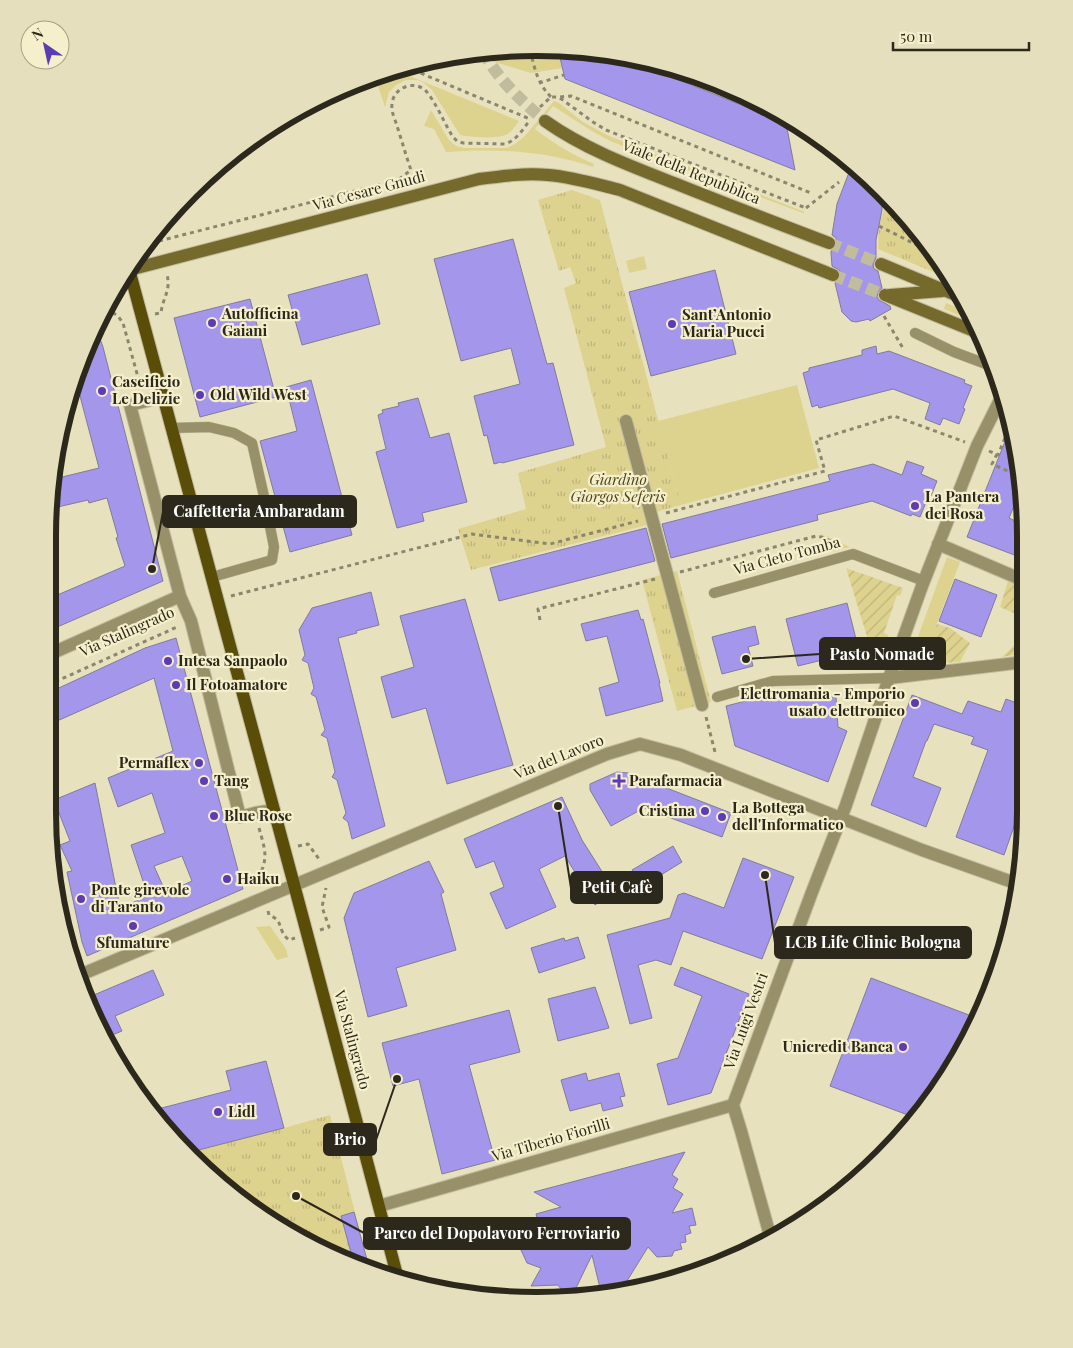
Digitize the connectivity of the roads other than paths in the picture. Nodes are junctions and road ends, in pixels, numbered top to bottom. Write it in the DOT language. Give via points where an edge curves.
graph roads {
  1 [pos="545,121"];
  2 [pos="829,243"];
  3 [pos="881,264"];
  4 [pos="139,267"];
  5 [pos="833,275"];
  6 [pos="131,279"];
  7 [pos="946,291"];
  8 [pos="950,293"];
  9 [pos="969,329"];
  10 [pos="915,333"];
  11 [pos="984,363"];
  12 [pos="163,397"];
  13 [pos="997,403"];
  14 [pos="626,421"];
  15 [pos="171,428"];
  16 [pos="938,544"];
  17 [pos="212,577"];
  18 [pos="1017,578"];
  19 [pos="924,581"];
  20 [pos="714,593"];
  21 [pos="180,596"];
  22 [pos="56,651"];
  23 [pos="1017,663"];
  24 [pos="889,678"];
  25 [pos="717,696"];
  26 [pos="702,705"];
  27 [pos="274,810"];
  28 [pos="841,818"];
  29 [pos="1012,882"];
  30 [pos="294,885"];
  31 [pos="85,974"];
  32 [pos="733,1105"];
  33 [pos="379,1206"];
  34 [pos="769,1231"];
  35 [pos="396,1270"];
  1 -- 2 [label="main road, Viale della Repubblica" via="590,149"];
  3 -- 7 [label="main road"];
  4 -- 5 [label="main road, Via Cesare Gnudi" via="479,179 548,175 620,190"];
  6 -- 12 [label="main road, Via Stalingrado"];
  7 -- 8 [label="main road"];
  7 -- 9 [label="main road" via="884,295"];
  10 -- 11 [label="lane"];
  12 -- 15 [label="main road, Via Stalingrado"];
  12 -- 21 [label="street, Via Stalingrado" via="130,405"];
  13 -- 16 [label="street"];
  14 -- 26 [label="street"];
  15 -- 17 [label="main road, Via Stalingrado"];
  15 -- 17 [label="lane" via="209,427 234,433 252,443 274,547 272,560"];
  16 -- 18 [label="street"];
  16 -- 19 [label="street"];
  17 -- 27 [label="main road, Via Stalingrado"];
  19 -- 20 [label="lane, Via Cleto Tomba" via="853,554"];
  19 -- 24 [label="street"];
  21 -- 22 [label="street, Via Stalingrado"];
  21 -- 27 [label="street, Via Stalingrado" via="191,621 240,818"];
  23 -- 24 [label="street"];
  24 -- 25 [label="lane" via="773,681"];
  24 -- 28 [label="street"];
  27 -- 30 [label="main road, Via Stalingrado"];
  28 -- 29 [label="street, Via del Lavoro"];
  28 -- 30 [label="street, Via del Lavoro" via="681,755 640,744 607,754"];
  28 -- 32 [label="street, Via Luigi Vestri"];
  30 -- 31 [label="street, Via del Lavoro"];
  30 -- 33 [label="main road, Via Stalingrado"];
  32 -- 33 [label="street, Via Tiberio Fiorilli"];
  32 -- 34 [label="street"];
  33 -- 35 [label="main road, Via Stalingrado"];
}
